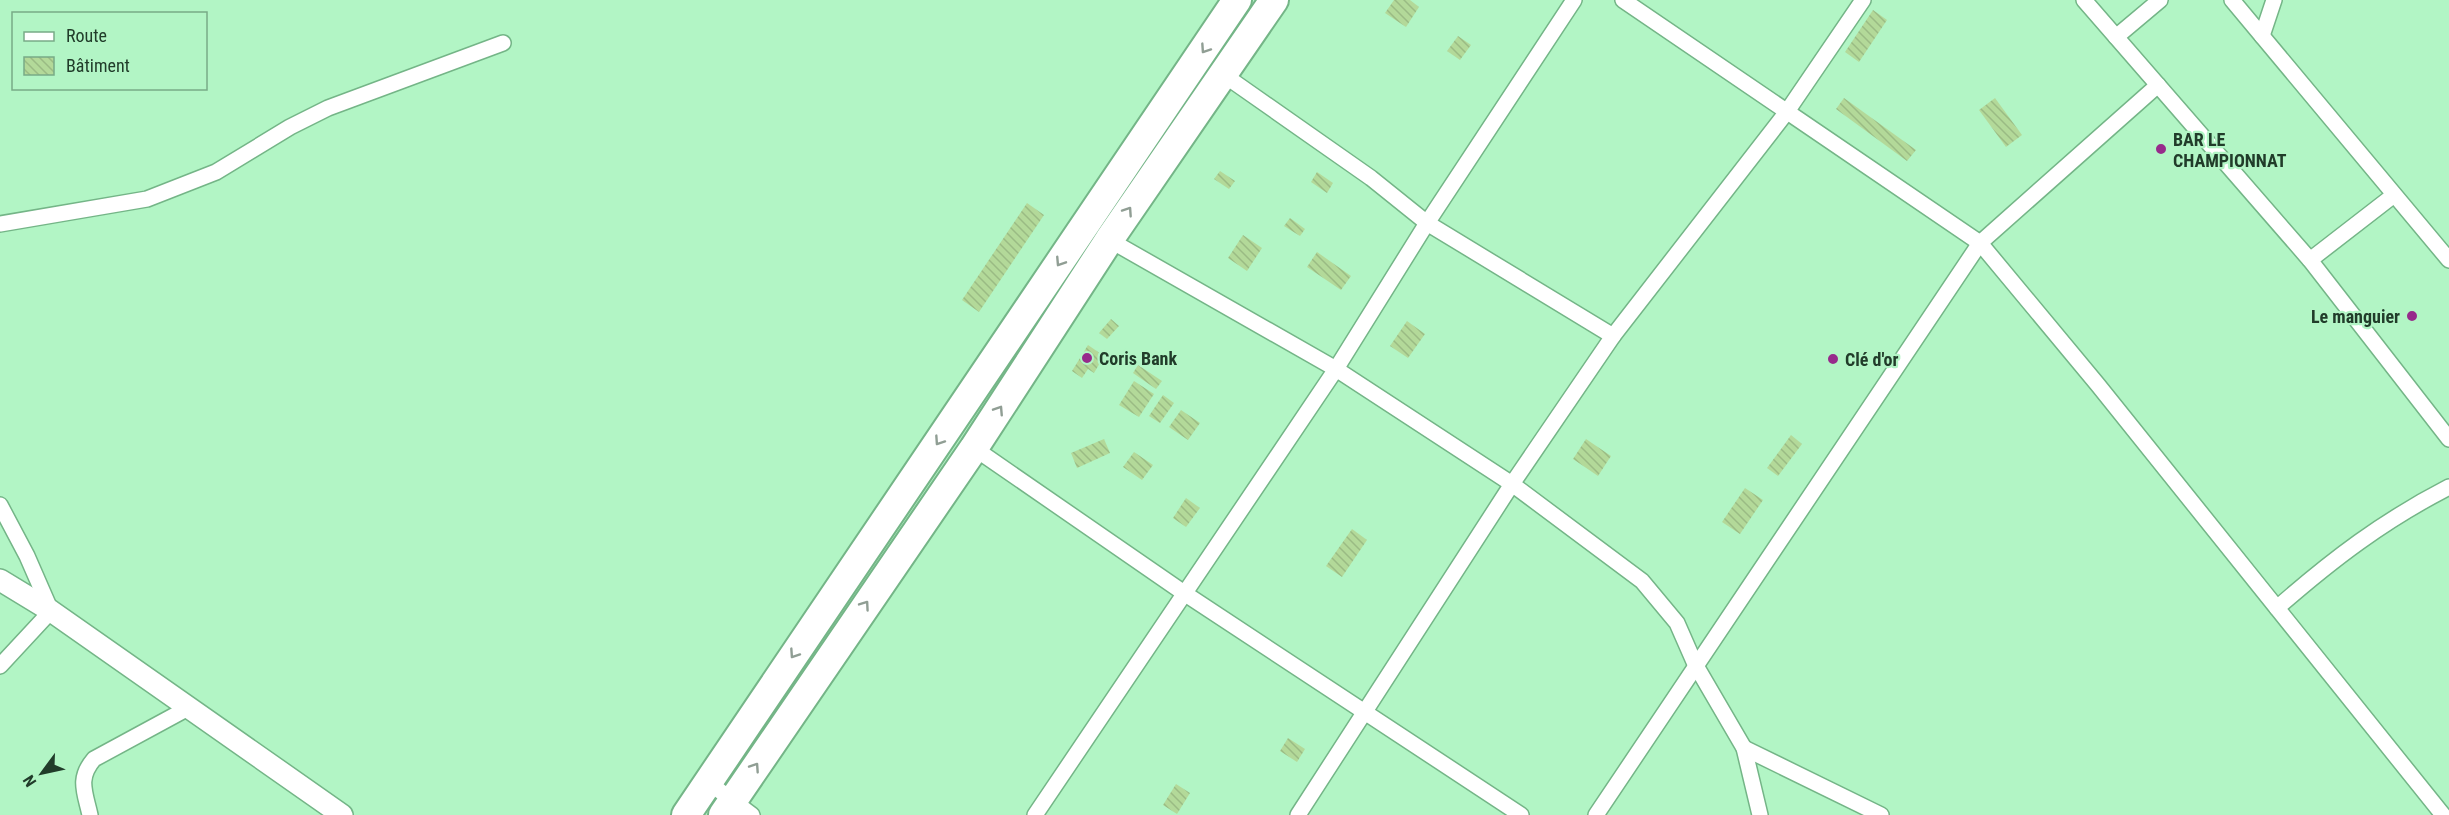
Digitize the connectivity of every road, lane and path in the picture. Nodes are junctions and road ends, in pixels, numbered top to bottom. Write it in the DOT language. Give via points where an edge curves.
graph roads {
  1 [pos="1237,0"];
  2 [pos="1274,0"];
  3 [pos="1574,0"];
  4 [pos="1623,0"];
  5 [pos="1863,0"];
  6 [pos="2084,0"];
  7 [pos="2160,0"];
  8 [pos="2232,0"];
  9 [pos="2274,0"];
  10 [pos="2262,36"];
  11 [pos="2116,37"];
  12 [pos="503,43"];
  13 [pos="1224,75"];
  14 [pos="2158,85"];
  15 [pos="1786,113"];
  16 [pos="2394,195"];
  17 [pos="1427,223"];
  18 [pos="0,224"];
  19 [pos="1085,225"];
  20 [pos="1109,240"];
  21 [pos="1980,243"];
  22 [pos="2310,260"];
  23 [pos="2449,260"];
  24 [pos="1613,336"];
  25 [pos="1336,369"];
  26 [pos="2449,439"];
  27 [pos="974,448"];
  28 [pos="1512,484"];
  29 [pos="2449,487"];
  30 [pos="0,505"];
  31 [pos="0,580"];
  32 [pos="1184,592"];
  33 [pos="2277,608"];
  34 [pos="51,611"];
  35 [pos="1695,664"];
  36 [pos="0,666"];
  37 [pos="190,707"];
  38 [pos="1366,713"];
  39 [pos="1744,748"];
  40 [pos="708,782"];
  41 [pos="736,810"];
  42 [pos="90,815"];
  43 [pos="342,815"];
  44 [pos="686,815"];
  45 [pos="1035,815"];
  46 [pos="1298,815"];
  47 [pos="1521,815"];
  48 [pos="1596,815"];
  49 [pos="1760,815"];
  50 [pos="1881,815"];
  51 [pos="2443,815"];
  1 -- 19 [label="highway, one-way"];
  2 -- 13 [label="highway"];
  3 -- 17 [label="street"];
  4 -- 15 [label="street"];
  5 -- 15 [label="street"];
  6 -- 11 [label="street"];
  7 -- 11 [label="street"];
  8 -- 10 [label="street"];
  9 -- 10 [label="street"];
  10 -- 16 [label="street"];
  11 -- 14 [label="street"];
  12 -- 18 [label="street" via="328,108 216,172 147,199"];
  13 -- 17 [label="street" via="1371,178"];
  20 -- 13 [label="highway, one-way"];
  14 -- 21 [label="street"];
  14 -- 22 [label="street"];
  15 -- 21 [label="street"];
  15 -- 24 [label="street"];
  16 -- 22 [label="street"];
  16 -- 23 [label="street"];
  17 -- 24 [label="street"];
  17 -- 25 [label="street"];
  19 -- 20 [label="street"];
  19 -- 40 [label="highway, one-way"];
  20 -- 25 [label="street"];
  27 -- 20 [label="highway, one-way"];
  21 -- 33 [label="street"];
  21 -- 35 [label="street"];
  22 -- 26 [label="street"];
  24 -- 28 [label="street"];
  25 -- 28 [label="street"];
  25 -- 32 [label="street"];
  27 -- 32 [label="street"];
  41 -- 27 [label="highway, one-way"];
  28 -- 35 [label="street" via="1642,580 1677,623"];
  28 -- 38 [label="street"];
  29 -- 33 [label="street" via="2399,513 2337,556"];
  30 -- 34 [label="street"];
  31 -- 34 [label="street"];
  32 -- 38 [label="street"];
  32 -- 45 [label="street"];
  33 -- 51 [label="street"];
  34 -- 36 [label="street"];
  34 -- 37 [label="street"];
  35 -- 39 [label="street"];
  35 -- 48 [label="street"];
  37 -- 42 [label="street" via="94,759 85,770 83,783"];
  37 -- 43 [label="street"];
  38 -- 46 [label="street"];
  38 -- 47 [label="street"];
  39 -- 49 [label="street"];
  39 -- 50 [label="street"];
  40 -- 41 [label="street"];
  40 -- 44 [label="highway"];
}
